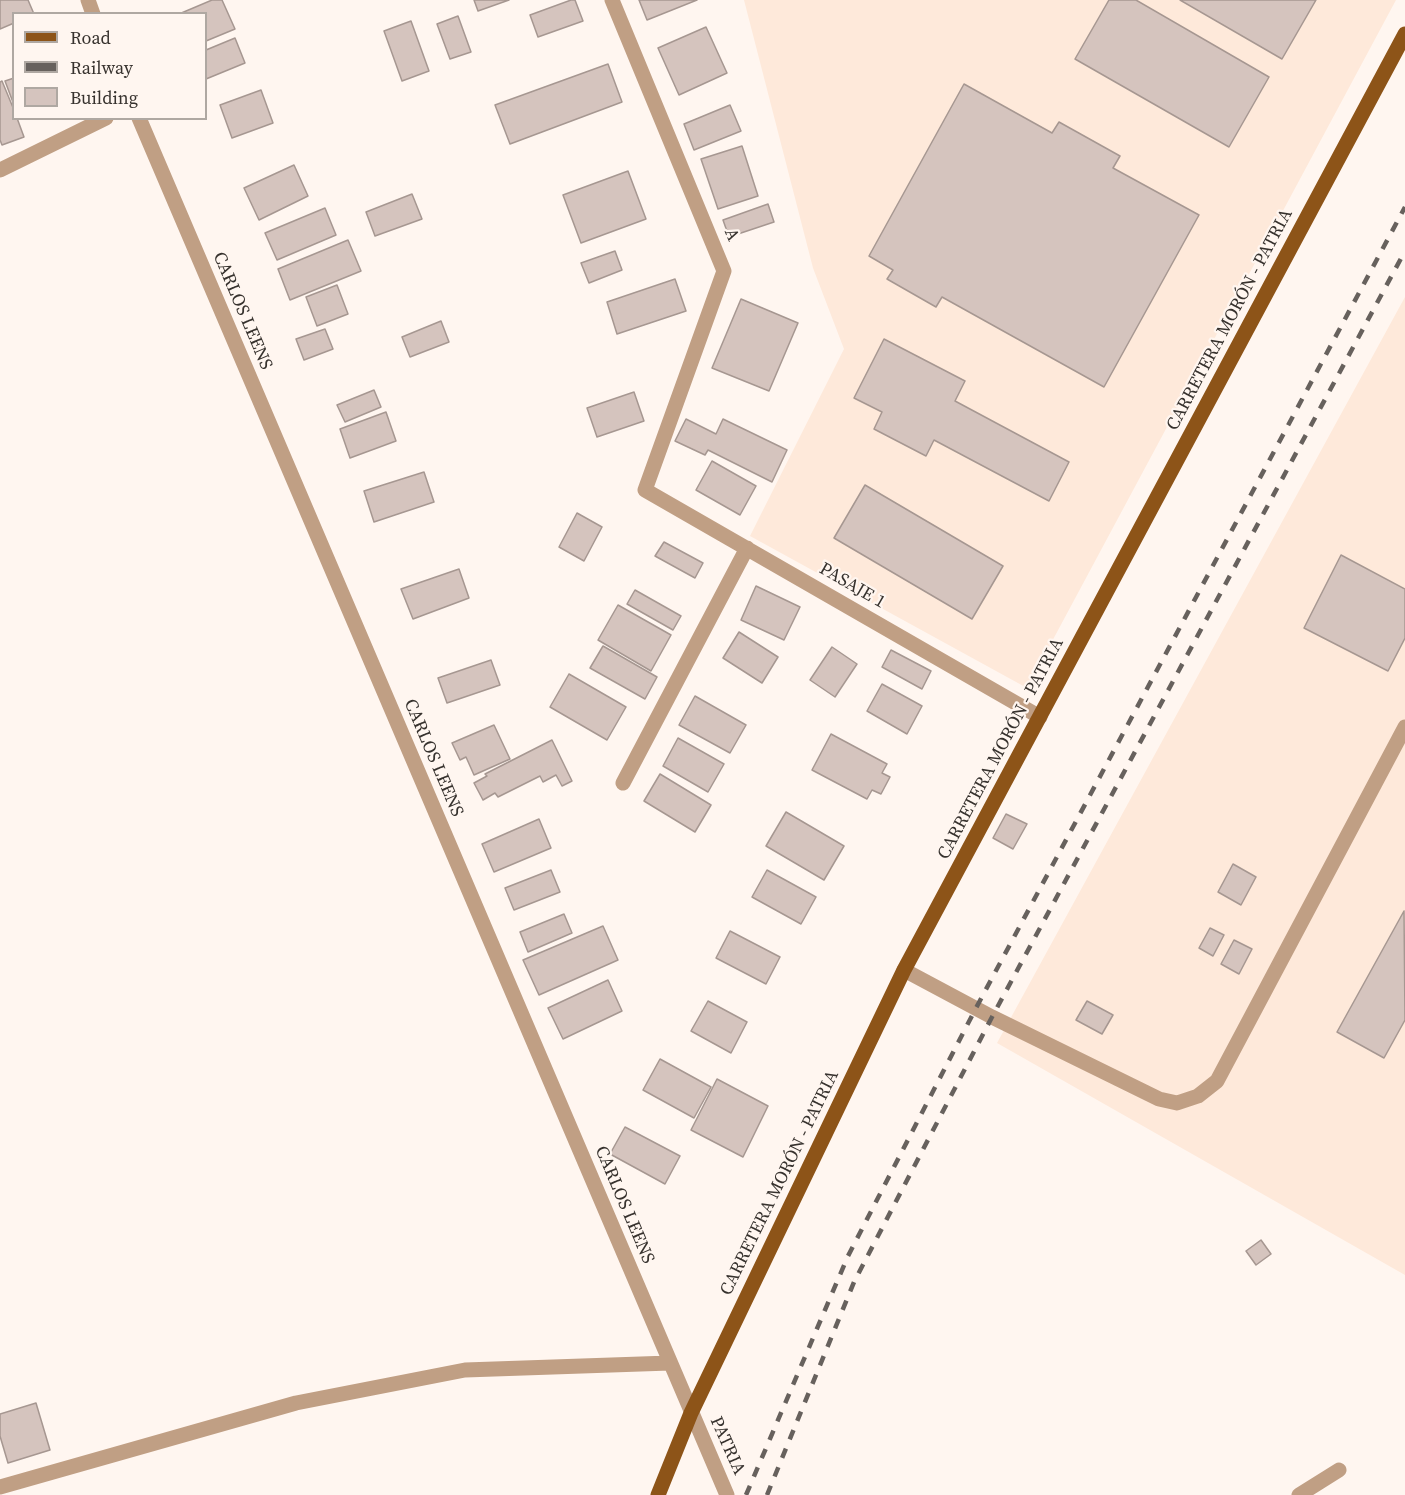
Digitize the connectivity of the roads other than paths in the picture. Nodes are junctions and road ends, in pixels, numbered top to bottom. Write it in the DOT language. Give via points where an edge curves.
graph roads {
  1 [pos="612,0"];
  2 [pos="1405,34"];
  3 [pos="102,120"];
  4 [pos="140,120"];
  5 [pos="0,171"];
  6 [pos="645,490"];
  7 [pos="747,548"];
  8 [pos="1040,717"];
  9 [pos="1405,727"];
  10 [pos="622,783"];
  11 [pos="904,970"];
  12 [pos="670,1363"];
  13 [pos="691,1413"];
  14 [pos="1339,1470"];
  15 [pos="0,1487"];
  16 [pos="658,1495"];
  17 [pos="727,1495"];
  18 [pos="1299,1495"];
  1 -- 6 [label="street, A" via="724,271"];
  2 -- 8 [label="main road, CARRETERA MORÓN - PATRIA"];
  3 -- 5 [label="street"];
  4 -- 12 [label="street, CARLOS LEENS"];
  6 -- 7 [label="street, PASAJE 1"];
  7 -- 8 [label="street, PASAJE 1"];
  7 -- 10 [label="street"];
  8 -- 11 [label="main road, CARRETERA MORÓN - PATRIA"];
  9 -- 11 [label="street" via="1217,1081 1198,1096 1177,1103 1159,1099"];
  11 -- 13 [label="main road, CARRETERA MORÓN - PATRIA"];
  12 -- 13 [label="street, CARLOS LEENS"];
  12 -- 15 [label="street" via="465,1370 296,1403"];
  13 -- 16 [label="main road, CARRETERA MORÓN - PATRIA"];
  13 -- 17 [label="street, PATRIA"];
  14 -- 18 [label="street"];
}
